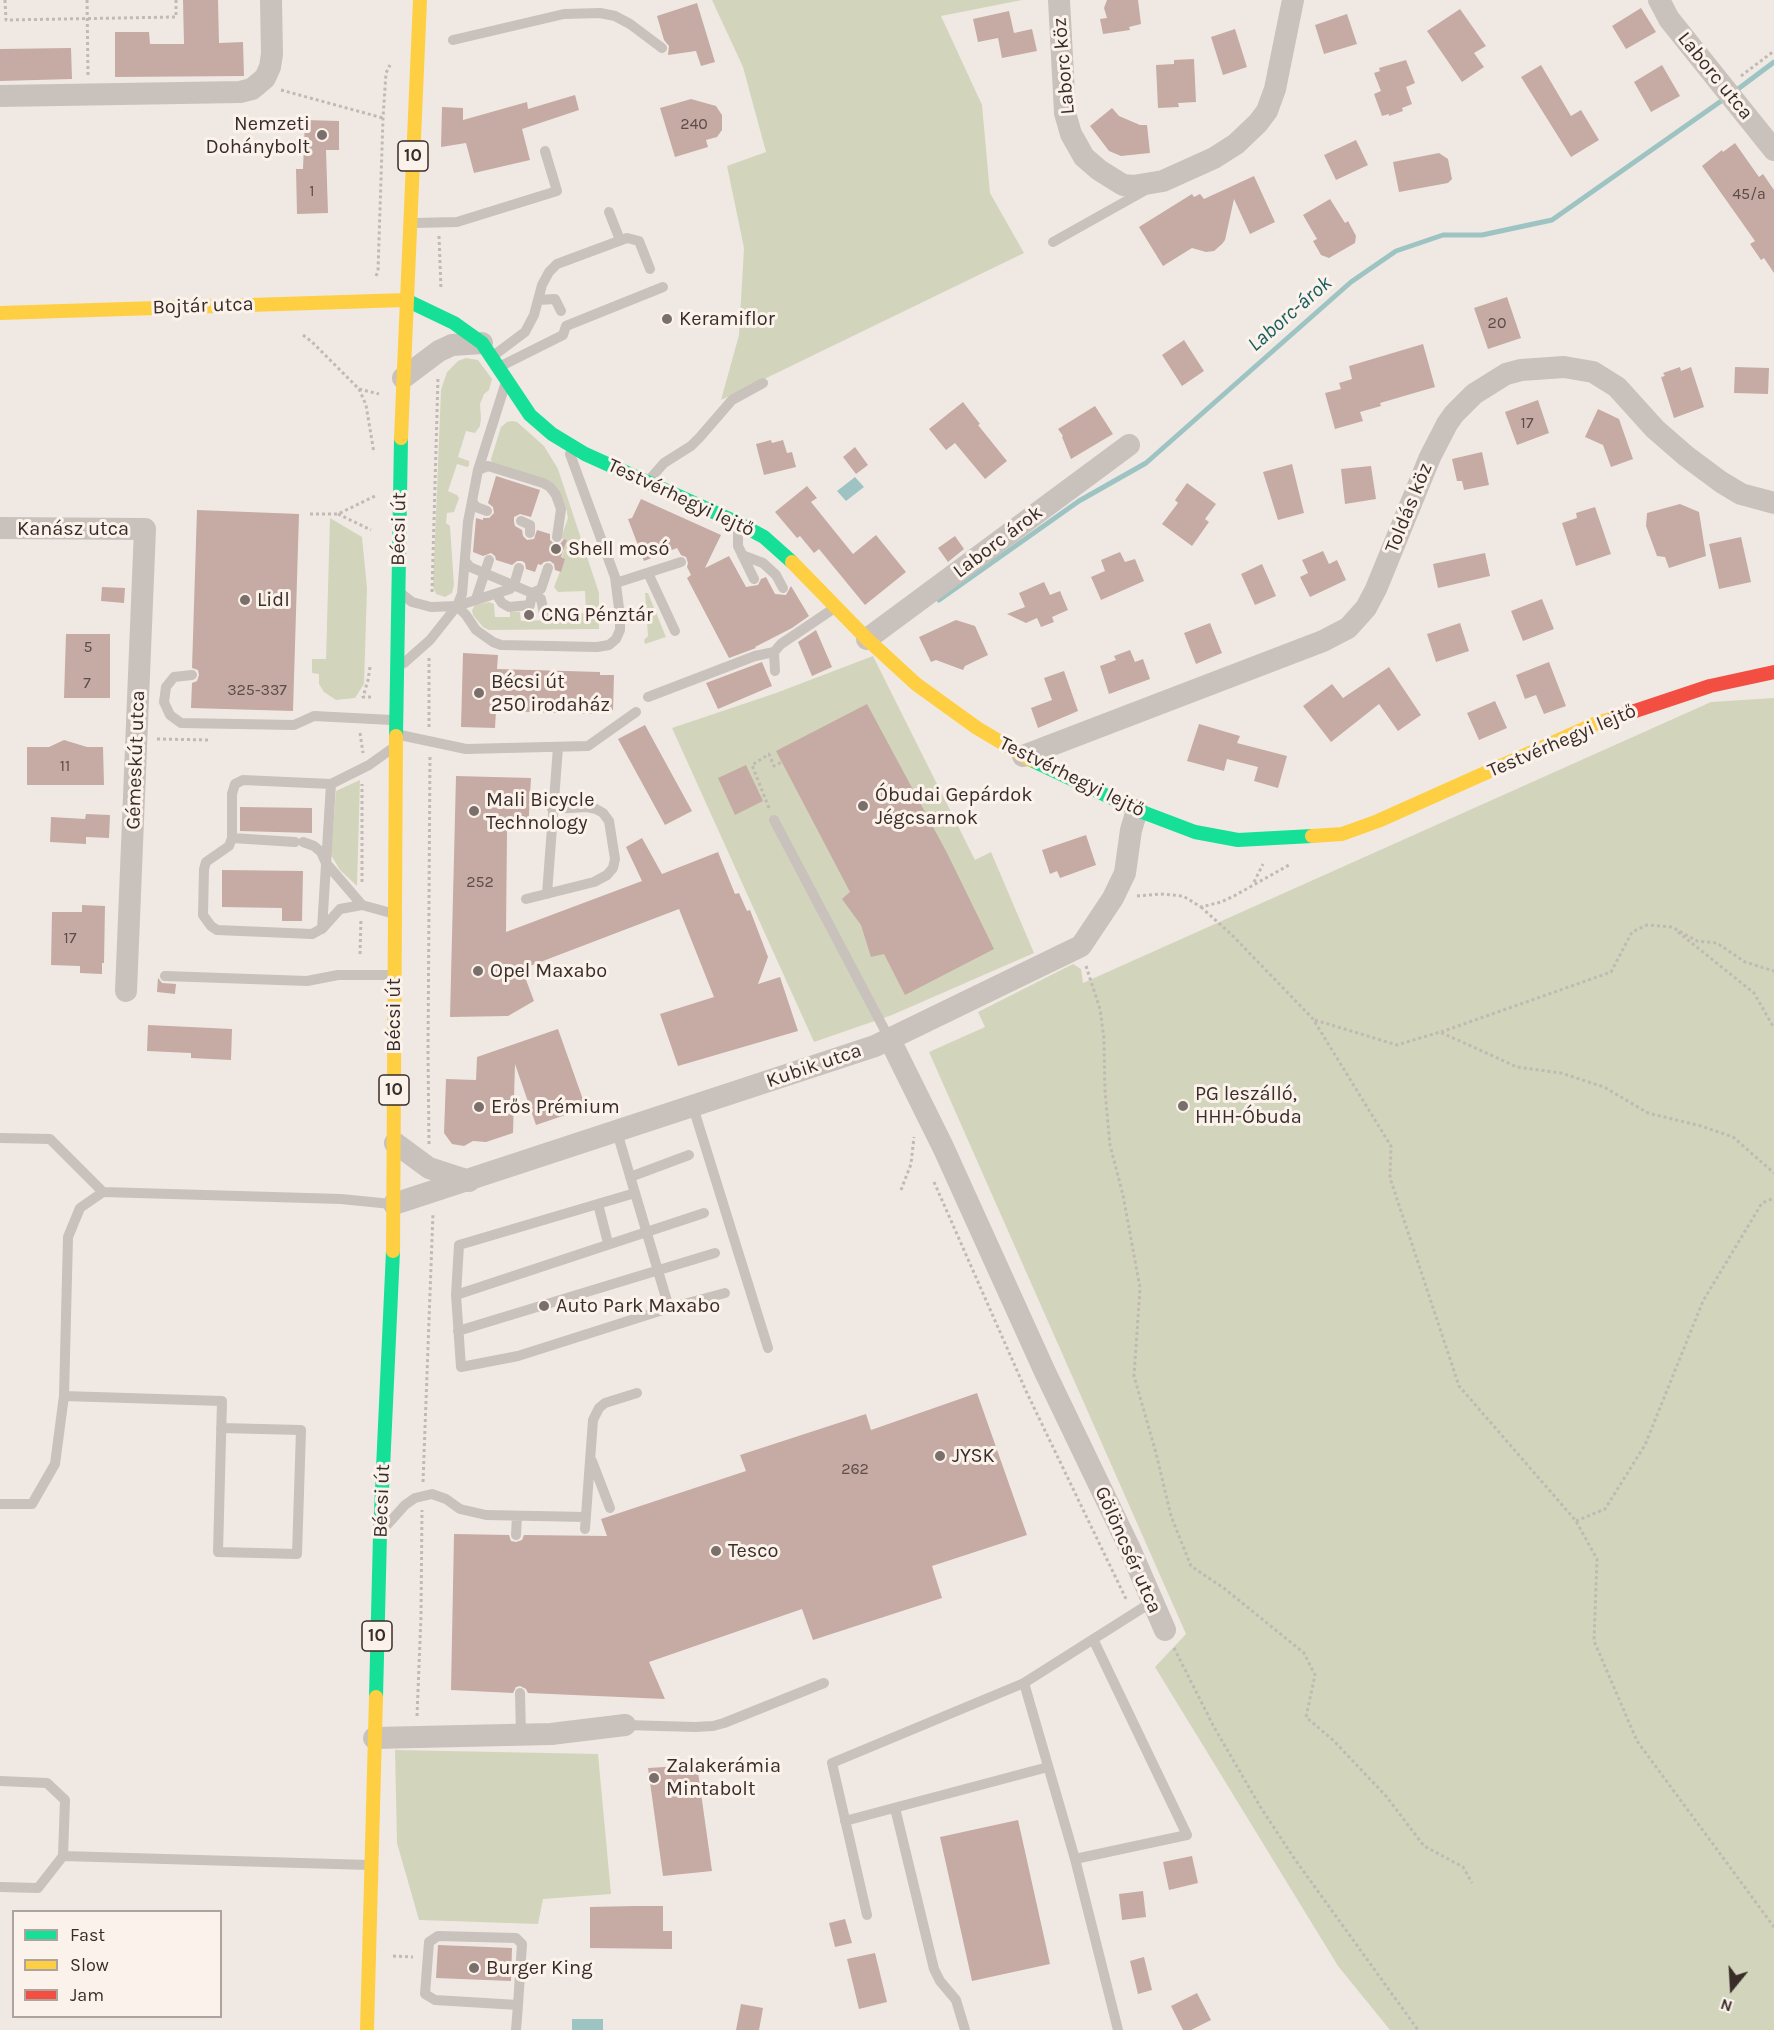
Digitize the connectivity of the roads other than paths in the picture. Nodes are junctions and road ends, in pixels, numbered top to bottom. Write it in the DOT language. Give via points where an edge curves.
graph roads {
  1 [pos="271,0"];
  2 [pos="420,0"];
  3 [pos="1059,0"];
  4 [pos="1293,0"];
  5 [pos="1659,0"];
  6 [pos="453,40"];
  7 [pos="662,48"];
  8 [pos="0,96"];
  9 [pos="1774,150"];
  10 [pos="544,152"];
  11 [pos="1163,181"];
  12 [pos="609,212"];
  13 [pos="410,224"];
  14 [pos="620,240"];
  15 [pos="1053,242"];
  16 [pos="650,269"];
  17 [pos="663,287"];
  18 [pos="406,300"];
  19 [pos="538,300"];
  20 [pos="561,311"];
  21 [pos="0,313"];
  22 [pos="491,356"];
  23 [pos="403,378"];
  24 [pos="506,381"];
  25 [pos="763,383"];
  26 [pos="565,442"];
  27 [pos="1129,445"];
  28 [pos="478,470"];
  29 [pos="648,481"];
  30 [pos="472,501"];
  31 [pos="1774,503"];
  32 [pos="487,511"];
  33 [pos="521,521"];
  34 [pos="738,523"];
  35 [pos="0,528"];
  36 [pos="145,530"];
  37 [pos="530,533"];
  38 [pos="557,537"];
  39 [pos="742,555"];
  40 [pos="489,560"];
  41 [pos="465,561"];
  42 [pos="681,562"];
  43 [pos="519,568"];
  44 [pos="548,568"];
  45 [pos="486,573"];
  46 [pos="648,573"];
  47 [pos="754,579"];
  48 [pos="616,583"];
  49 [pos="514,585"];
  50 [pos="783,588"];
  51 [pos="398,591"];
  52 [pos="532,593"];
  53 [pos="496,594"];
  54 [pos="476,600"];
  55 [pos="457,606"];
  56 [pos="836,607"];
  57 [pos="544,614"];
  58 [pos="675,631"];
  59 [pos="867,639"];
  60 [pos="774,652"];
  61 [pos="397,669"];
  62 [pos="775,671"];
  63 [pos="1774,672"];
  64 [pos="192,675"];
  65 [pos="648,697"];
  66 [pos="636,712"];
  67 [pos="396,734"];
  68 [pos="558,747"];
  69 [pos="1023,756"];
  70 [pos="331,784"];
  71 [pos="552,809"];
  72 [pos="1137,810"];
  73 [pos="774,820"];
  74 [pos="232,838"];
  75 [pos="326,863"];
  76 [pos="547,894"];
  77 [pos="526,899"];
  78 [pos="362,905"];
  79 [pos="395,914"];
  80 [pos="322,929"];
  81 [pos="394,975"];
  82 [pos="165,976"];
  83 [pos="126,991"];
  84 [pos="890,1040"];
  85 [pos="693,1107"];
  86 [pos="617,1132"];
  87 [pos="0,1138"];
  88 [pos="395,1143"];
  89 [pos="689,1155"];
  90 [pos="630,1177"];
  91 [pos="469,1181"];
  92 [pos="103,1192"];
  93 [pos="635,1193"];
  94 [pos="394,1204"];
  95 [pos="598,1204"];
  96 [pos="704,1213"];
  97 [pos="646,1231"];
  98 [pos="608,1243"];
  99 [pos="715,1253"];
  100 [pos="658,1270"];
  101 [pos="725,1293"];
  102 [pos="456,1294"];
  103 [pos="669,1308"];
  104 [pos="459,1331"];
  105 [pos="768,1348"];
  106 [pos="637,1393"];
  107 [pos="64,1396"];
  108 [pos="221,1428"];
  109 [pos="590,1456"];
  110 [pos="0,1504"];
  111 [pos="610,1508"];
  112 [pos="517,1516"];
  113 [pos="586,1517"];
  114 [pos="585,1529"];
  115 [pos="380,1534"];
  116 [pos="516,1535"];
  117 [pos="1143,1608"];
  118 [pos="1165,1630"];
  119 [pos="1093,1639"];
  120 [pos="824,1683"];
  121 [pos="1024,1683"];
  122 [pos="520,1693"];
  123 [pos="625,1725"];
  124 [pos="521,1734"];
  125 [pos="374,1738"];
  126 [pos="1048,1767"];
  127 [pos="0,1781"];
  128 [pos="895,1808"];
  129 [pos="845,1821"];
  130 [pos="63,1856"];
  131 [pos="1075,1859"];
  132 [pos="372,1865"];
  133 [pos="0,1887"];
  134 [pos="867,1915"];
  135 [pos="519,2005"];
  136 [pos="367,2030"];
  137 [pos="516,2030"];
  138 [pos="965,2030"];
  139 [pos="1118,2030"];
  1 -- 8 [label="street" via="272,54 265,78 252,89"];
  2 -- 13 [label="main road, Bécsi út / 10"];
  3 -- 11 [label="street, Laborc köz" via="1065,113 1075,143 1084,157 1123,185"];
  4 -- 11 [label="street, Laborc köz" via="1267,111 1236,144"];
  5 -- 9 [label="street, Laborc utca" via="1669,18"];
  6 -- 7 [label="lane" via="564,15 600,13 630,24"];
  10 -- 13 [label="lane" via="557,190 457,222"];
  11 -- 15 [label="lane"];
  12 -- 14 [label="lane"];
  13 -- 18 [label="main road, Bécsi út / 10"];
  14 -- 16 [label="lane" via="639,241"];
  14 -- 19 [label="lane" via="556,264 542,285"];
  17 -- 22 [label="lane" via="566,326 563,335"];
  18 -- 21 [label="main road, Bojtár utca"];
  18 -- 22 [label="main road, Testvérhegyi lejtő" via="469,333"];
  18 -- 23 [label="main road, Bécsi út / 10"];
  19 -- 20 [label="lane" via="555,299"];
  19 -- 22 [label="lane" via="525,332"];
  22 -- 23 [label="street" via="452,345"];
  22 -- 24 [label="main road, Testvérhegyi lejtő"];
  23 -- 51 [label="main road, Bécsi út / 10"];
  24 -- 26 [label="main road, Testvérhegyi lejtő" via="539,424"];
  24 -- 28 [label="lane"];
  25 -- 29 [label="lane" via="732,400 696,441 664,463"];
  26 -- 29 [label="main road, Testvérhegyi lejtő"];
  26 -- 48 [label="lane"];
  27 -- 59 [label="street, Laborc árok"];
  28 -- 30 [label="lane"];
  28 -- 38 [label="lane" via="488,465 550,487 561,509"];
  29 -- 34 [label="main road, Testvérhegyi lejtő"];
  30 -- 32 [label="lane"];
  30 -- 41 [label="lane"];
  31 -- 69 [label="street, Toldás köz" via="1741,494 1721,482 1655,429 1617,387 1593,372 1564,367 1506,374 1474,394 1454,414 1441,435 1376,589 1348,628"];
  33 -- 37 [label="lane" via="530,525"];
  34 -- 39 [label="lane"];
  34 -- 56 [label="main road, Testvérhegyi lejtő" via="764,537"];
  35 -- 36 [label="street, Kanász utca"];
  36 -- 83 [label="street, Gémeskút utca"];
  39 -- 47 [label="lane"];
  39 -- 50 [label="lane" via="763,563 776,574"];
  40 -- 45 [label="lane"];
  41 -- 45 [label="lane"];
  41 -- 55 [label="lane"];
  42 -- 46 [label="lane"];
  43 -- 49 [label="lane"];
  44 -- 52 [label="lane" via="541,589"];
  45 -- 49 [label="lane"];
  45 -- 54 [label="lane"];
  46 -- 48 [label="lane"];
  46 -- 58 [label="lane"];
  48 -- 55 [label="lane" via="620,630 609,645 597,647 501,645 476,630"];
  49 -- 52 [label="lane"];
  49 -- 53 [label="lane"];
  51 -- 55 [label="lane" via="412,602 431,607"];
  51 -- 61 [label="main road, Bécsi út / 10"];
  52 -- 53 [label="lane" via="530,605 509,607"];
  52 -- 57 [label="lane" via="541,598"];
  53 -- 54 [label="lane"];
  54 -- 55 [label="lane"];
  55 -- 61 [label="lane" via="430,640"];
  56 -- 59 [label="main road, Testvérhegyi lejtő"];
  56 -- 60 [label="lane"];
  59 -- 69 [label="main road, Testvérhegyi lejtő" via="944,706"];
  60 -- 62 [label="lane"];
  60 -- 65 [label="lane"];
  61 -- 67 [label="main road, Bécsi út / 10"];
  63 -- 72 [label="main road, Testvérhegyi lejtő" via="1710,686 1597,723 1342,834 1238,840 1195,832"];
  64 -- 67 [label="lane" via="174,677 165,687 164,702 170,715 181,723 294,725 314,716 357,718"];
  66 -- 68 [label="lane" via="588,747"];
  67 -- 68 [label="lane" via="466,749"];
  67 -- 70 [label="lane" via="363,769"];
  67 -- 79 [label="main road, Bécsi út / 10"];
  68 -- 71 [label="lane"];
  69 -- 72 [label="main road, Testvérhegyi lejtő"];
  70 -- 74 [label="lane" via="243,780 235,784"];
  70 -- 75 [label="lane"];
  71 -- 76 [label="lane"];
  71 -- 76 [label="lane" via="586,807 603,813 609,820 615,859 607,875 594,882"];
  72 -- 84 [label="street, Kubik utca" via="1125,873 1081,946"];
  73 -- 84 [label="lane"];
  74 -- 75 [label="lane" via="299,842 314,846"];
  74 -- 80 [label="lane" via="229,846 206,862 204,869 203,915 211,926 217,930 312,934"];
  75 -- 78 [label="lane"];
  75 -- 80 [label="lane"];
  76 -- 77 [label="lane"];
  78 -- 79 [label="lane"];
  78 -- 80 [label="lane" via="340,909"];
  79 -- 81 [label="main road, Bécsi út / 10"];
  81 -- 82 [label="lane" via="338,975 308,981"];
  81 -- 88 [label="main road, Bécsi út / 10"];
  84 -- 85 [label="street, Kubik utca"];
  84 -- 117 [label="street, Gölöncsér utca" via="1129,1547"];
  85 -- 86 [label="street, Kubik utca"];
  85 -- 105 [label="lane"];
  86 -- 90 [label="lane"];
  86 -- 91 [label="street, Kubik utca"];
  87 -- 92 [label="lane" via="50,1139"];
  88 -- 91 [label="street" via="429,1168"];
  88 -- 94 [label="main road, Bécsi út / 10"];
  89 -- 90 [label="lane"];
  90 -- 93 [label="lane"];
  91 -- 94 [label="street, Kubik utca"];
  92 -- 94 [label="lane"];
  92 -- 107 [label="lane" via="80,1208 68,1237"];
  93 -- 95 [label="lane"];
  93 -- 97 [label="lane"];
  94 -- 115 [label="main road, Bécsi út / 10"];
  95 -- 98 [label="lane"];
  95 -- 102 [label="lane" via="459,1245"];
  96 -- 97 [label="lane"];
  97 -- 98 [label="lane"];
  97 -- 100 [label="lane"];
  98 -- 102 [label="lane"];
  99 -- 100 [label="lane"];
  100 -- 103 [label="lane"];
  100 -- 104 [label="lane"];
  101 -- 103 [label="lane"];
  102 -- 104 [label="lane"];
  103 -- 104 [label="lane" via="518,1356 460,1367"];
  106 -- 109 [label="lane" via="599,1408"];
  107 -- 108 [label="lane" via="222,1401"];
  107 -- 110 [label="lane" via="55,1464 32,1504"];
  108 -- 108 [label="lane" via="218,1552 297,1554 301,1430"];
  109 -- 111 [label="lane"];
  109 -- 113 [label="lane"];
  112 -- 113 [label="lane"];
  112 -- 115 [label="lane" via="469,1512 439,1496 422,1495 405,1505"];
  112 -- 116 [label="lane"];
  113 -- 114 [label="lane"];
  115 -- 125 [label="main road, Bécsi út / 10"];
  117 -- 118 [label="street, Gölöncsér utca"];
  117 -- 119 [label="lane"];
  119 -- 121 [label="lane"];
  119 -- 131 [label="lane" via="1187,1835"];
  120 -- 123 [label="lane" via="724,1724"];
  121 -- 126 [label="lane"];
  121 -- 129 [label="lane" via="831,1763"];
  122 -- 124 [label="lane"];
  123 -- 124 [label="street"];
  124 -- 125 [label="street"];
  125 -- 132 [label="main road, Bécsi út / 10"];
  126 -- 128 [label="lane"];
  126 -- 131 [label="lane"];
  127 -- 130 [label="lane" via="47,1783 64,1800"];
  128 -- 129 [label="lane"];
  128 -- 138 [label="lane" via="934,1969 956,2000"];
  129 -- 134 [label="lane"];
  130 -- 132 [label="lane"];
  130 -- 133 [label="lane" via="38,1888"];
  131 -- 139 [label="lane"];
  132 -- 136 [label="main road, Bécsi út / 10"];
  135 -- 135 [label="lane" via="522,1944 516,1938 438,1936 429,1942 425,1994 435,2000"];
  135 -- 137 [label="lane"];
}
